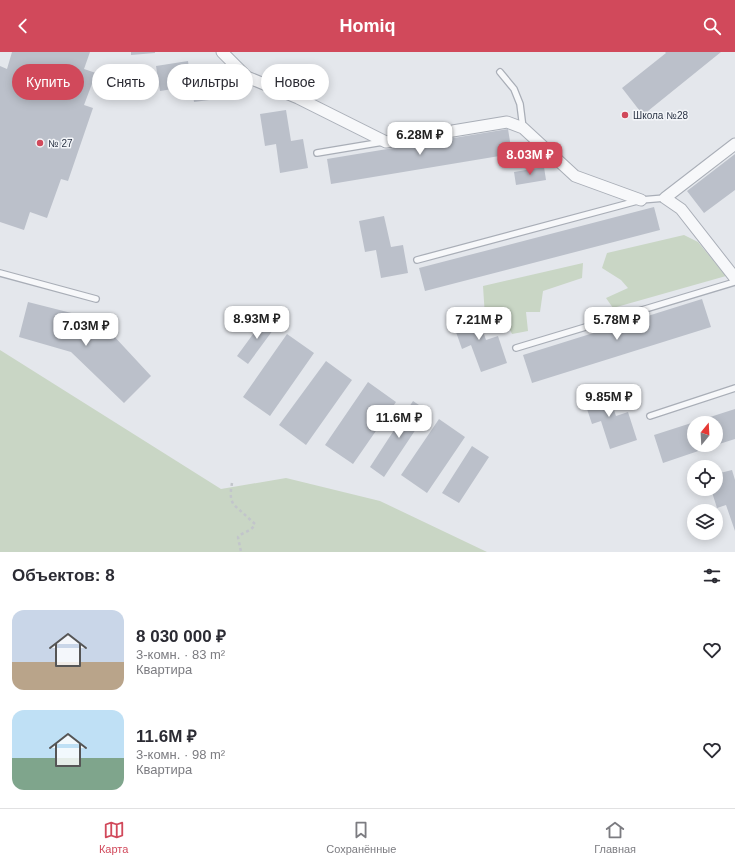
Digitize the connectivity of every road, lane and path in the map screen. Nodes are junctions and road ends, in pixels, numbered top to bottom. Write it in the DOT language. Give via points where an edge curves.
graph roads {
  1 [pos="222,52"];
  2 [pos="500,72"];
  3 [pos="523,128"];
  4 [pos="386,142"];
  5 [pos="735,144"];
  6 [pos="317,153"];
  7 [pos="665,198"];
  8 [pos="642,200"];
  9 [pos="416,260"];
  10 [pos="0,273"];
  11 [pos="735,278"];
  12 [pos="735,282"];
  13 [pos="96,299"];
  14 [pos="516,348"];
  15 [pos="735,388"];
  16 [pos="650,416"];
  17 [pos="232,483"];
  18 [pos="241,552"];
  1 -- 4 [label="street" via="247,77 298,98"];
  2 -- 3 [label="lane" via="514,89 520,104"];
  3 -- 4 [label="street" via="507,122"];
  3 -- 8 [label="street" via="575,176"];
  4 -- 6 [label="lane"];
  5 -- 7 [label="street"];
  7 -- 8 [label="lane"];
  7 -- 11 [label="street" via="681,209"];
  8 -- 9 [label="lane"];
  10 -- 13 [label="lane"];
  12 -- 14 [label="lane"];
  15 -- 16 [label="lane"];
  17 -- 18 [label="path" via="232,502 256,524 237,539"];
}
